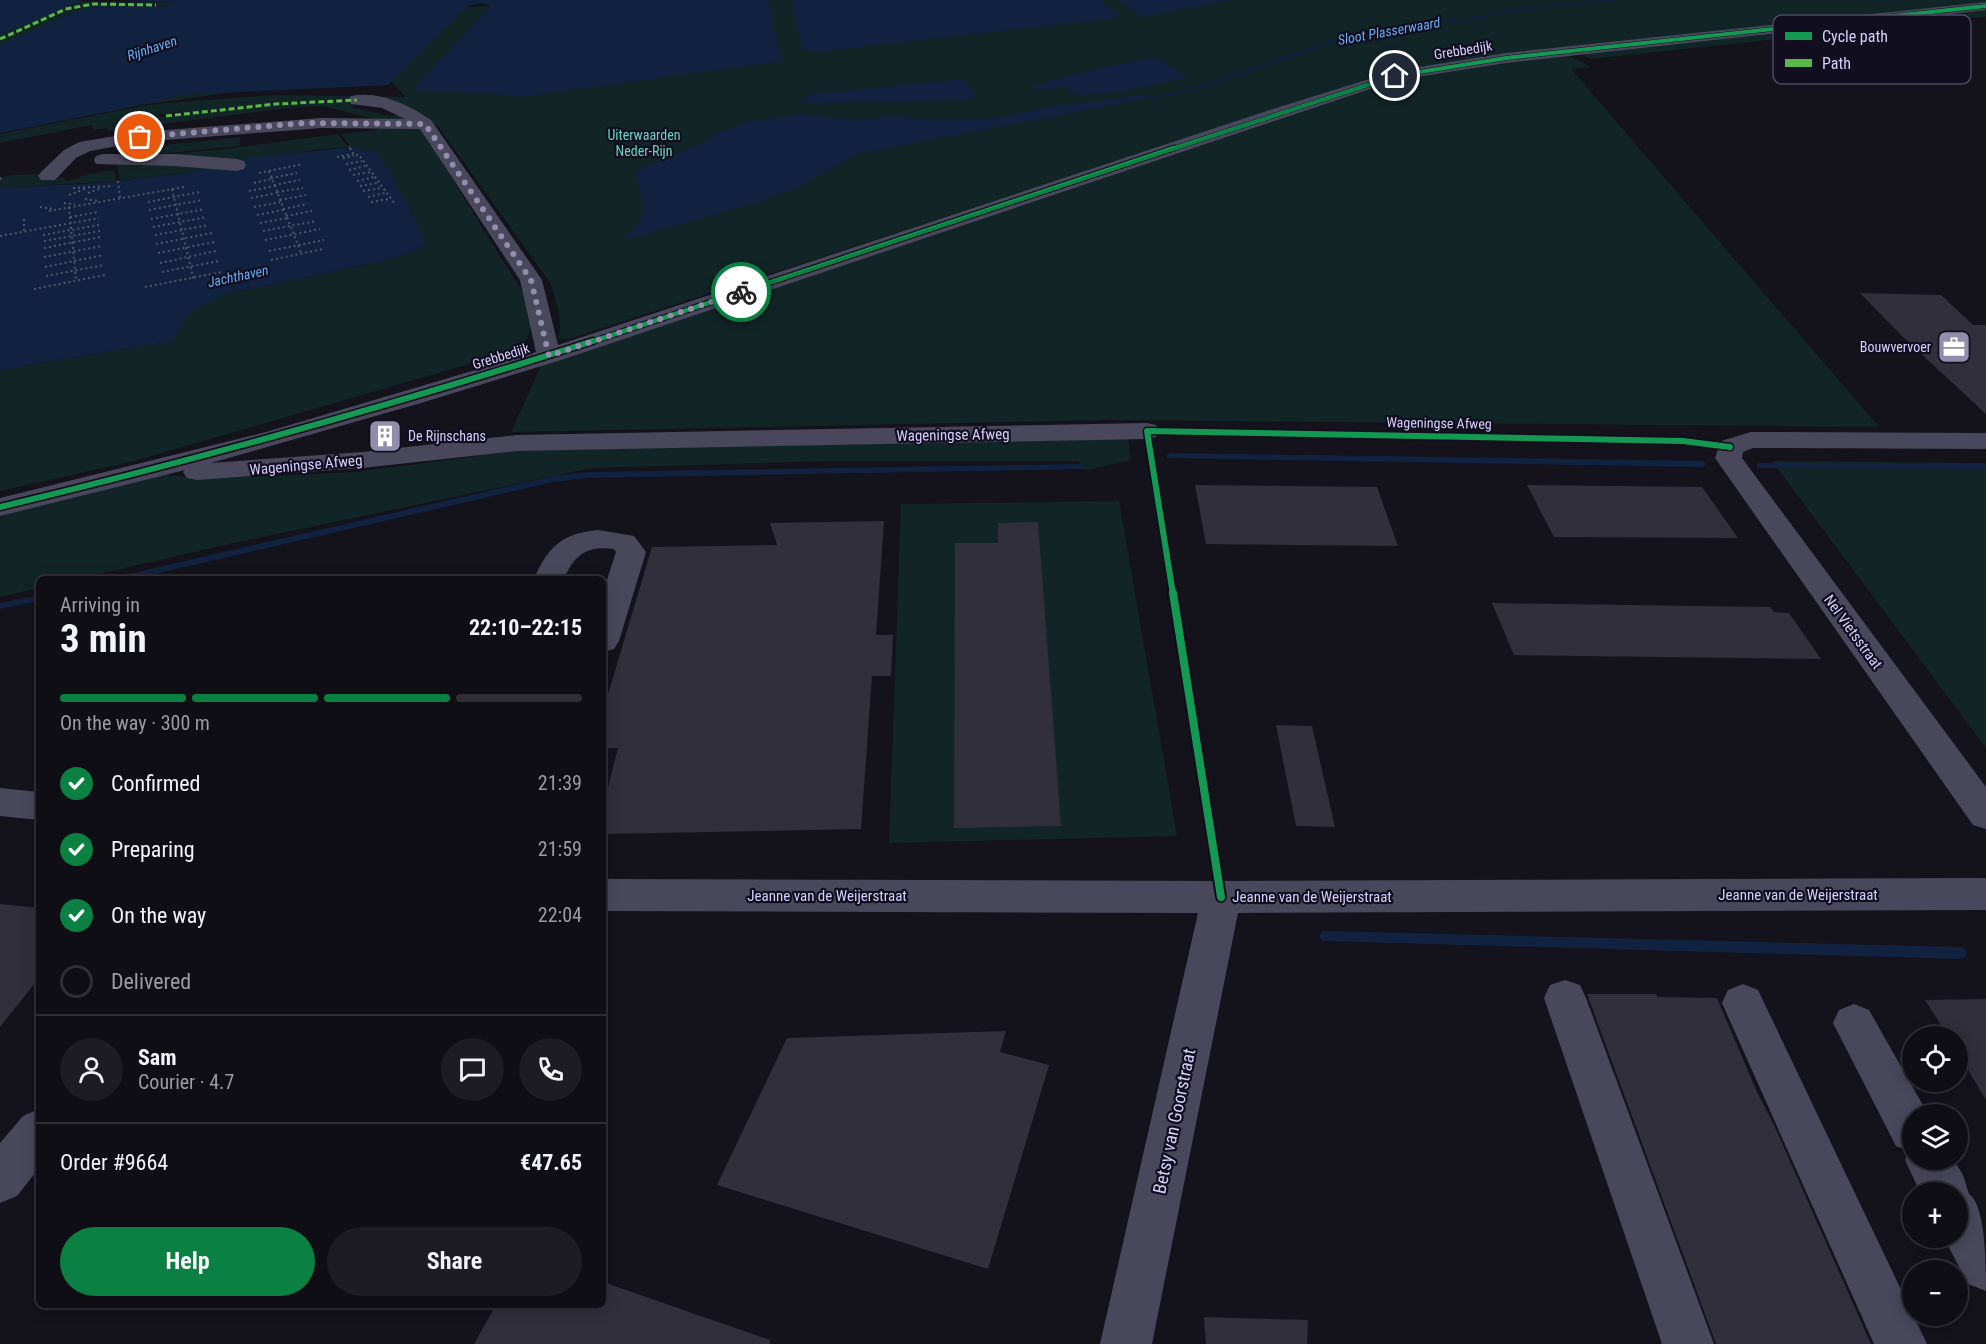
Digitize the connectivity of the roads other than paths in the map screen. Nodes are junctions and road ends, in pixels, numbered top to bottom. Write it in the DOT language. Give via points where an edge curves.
graph roads {
  1 [pos="1986,6"];
  2 [pos="1903,15"];
  3 [pos="1773,29"];
  4 [pos="357,100"];
  5 [pos="425,124"];
  6 [pos="66,158"];
  7 [pos="237,165"];
  8 [pos="48,176"];
  9 [pos="549,356"];
  10 [pos="1147,431"];
  11 [pos="1986,441"];
  12 [pos="173,465"];
  13 [pos="0,507"];
  14 [pos="550,576"];
  15 [pos="606,631"];
  16 [pos="0,802"];
  17 [pos="36,806"];
  18 [pos="1986,814"];
  19 [pos="1986,894"];
  20 [pos="606,895"];
  21 [pos="1221,897"];
  22 [pos="1565,998"];
  23 [pos="1743,1003"];
  24 [pos="1854,1023"];
  25 [pos="1902,1112"];
  26 [pos="36,1135"];
  27 [pos="0,1180"];
  28 [pos="1968,1233"];
  29 [pos="1986,1266"];
  30 [pos="1126,1344"];
  31 [pos="1688,1344"];
  32 [pos="1901,1344"];
  1 -- 2 [label="street, Grebbedijk"];
  3 -- 9 [label="street, Grebbedijk" via="1506,58 1395,76"];
  4 -- 5 [label="street" via="403,108"];
  5 -- 6 [label="street" via="321,123 200,131 85,146"];
  5 -- 9 [label="street" via="531,280"];
  6 -- 7 [label="street"];
  6 -- 8 [label="street"];
  9 -- 12 [label="street, Grebbedijk"];
  10 -- 12 [label="street, Wageningse Afweg" via="528,443 234,470 197,472"];
  11 -- 18 [label="street, Nel Vietsstraat" via="1751,440 1730,447 1728,459"];
  12 -- 13 [label="street, Grebbedijk"];
  14 -- 15 [label="street" via="557,559 568,548 587,539 624,542 631,552"];
  16 -- 17 [label="street"];
  19 -- 21 [label="street, Jeanne van de Weijerstraat"];
  20 -- 21 [label="street, Jeanne van de Weijerstraat"];
  21 -- 30 [label="street, Betsy van Goorstraat"];
  22 -- 31 [label="street"];
  23 -- 32 [label="street"];
  24 -- 25 [label="street"];
  26 -- 27 [label="street"];
  28 -- 29 [label="street"];
}
